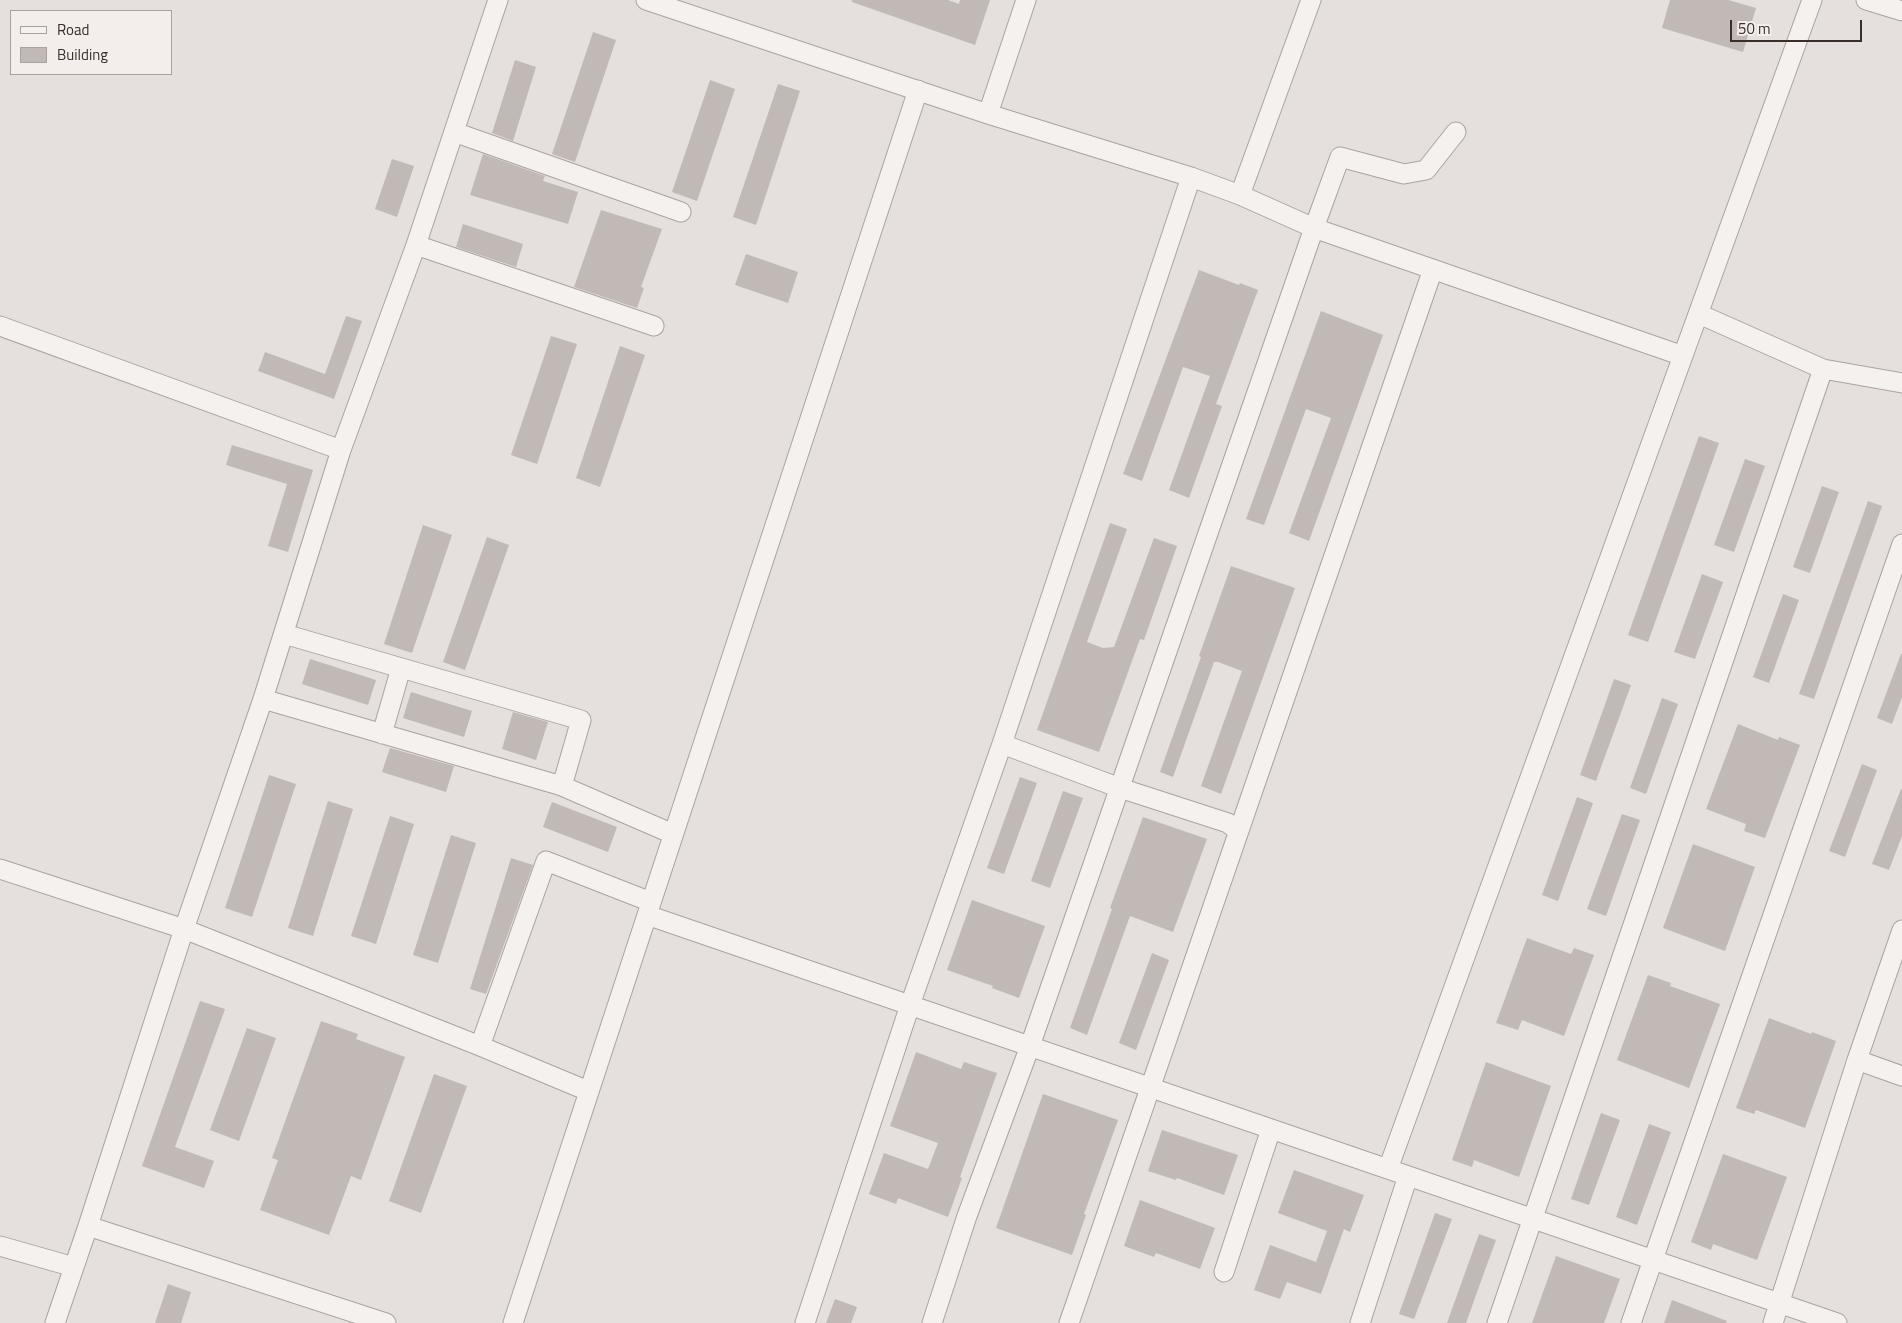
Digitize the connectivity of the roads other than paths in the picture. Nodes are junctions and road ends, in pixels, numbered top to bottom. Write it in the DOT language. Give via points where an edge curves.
graph roads {
  1 [pos="498,0"];
  2 [pos="646,0"];
  3 [pos="1026,0"];
  4 [pos="1311,0"];
  5 [pos="1812,0"];
  6 [pos="1866,0"];
  7 [pos="1902,11"];
  8 [pos="918,90"];
  9 [pos="988,114"];
  10 [pos="454,132"];
  11 [pos="1456,132"];
  12 [pos="1191,177"];
  13 [pos="1240,195"];
  14 [pos="681,212"];
  15 [pos="1314,228"];
  16 [pos="416,245"];
  17 [pos="1433,269"];
  18 [pos="1699,314"];
  19 [pos="0,326"];
  20 [pos="654,326"];
  21 [pos="1683,356"];
  22 [pos="1823,369"];
  23 [pos="1902,382"];
  24 [pos="341,450"];
  25 [pos="1902,544"];
  26 [pos="284,634"];
  27 [pos="401,668"];
  28 [pos="263,699"];
  29 [pos="382,734"];
  30 [pos="1002,744"];
  31 [pos="562,786"];
  32 [pos="1120,788"];
  33 [pos="1238,831"];
  34 [pos="673,834"];
  35 [pos="0,869"];
  36 [pos="649,908"];
  37 [pos="184,929"];
  38 [pos="1902,930"];
  39 [pos="910,1005"];
  40 [pos="480,1046"];
  41 [pos="1030,1046"];
  42 [pos="1857,1060"];
  43 [pos="1902,1076"];
  44 [pos="1151,1088"];
  45 [pos="588,1091"];
  46 [pos="1271,1129"];
  47 [pos="1388,1169"];
  48 [pos="1408,1176"];
  49 [pos="1533,1218"];
  50 [pos="88,1226"];
  51 [pos="0,1246"];
  52 [pos="1653,1260"];
  53 [pos="74,1266"];
  54 [pos="1224,1272"];
  55 [pos="1780,1304"];
  56 [pos="55,1323"];
  57 [pos="386,1323"];
  58 [pos="512,1323"];
  59 [pos="806,1323"];
  60 [pos="932,1323"];
  61 [pos="1068,1323"];
  62 [pos="1360,1323"];
  63 [pos="1497,1323"];
  64 [pos="1632,1323"];
  65 [pos="1773,1323"];
  66 [pos="1837,1323"];
  1 -- 10 [label="street"];
  2 -- 8 [label="street"];
  3 -- 9 [label="street"];
  4 -- 13 [label="street"];
  5 -- 18 [label="street"];
  6 -- 7 [label="street"];
  8 -- 9 [label="street"];
  8 -- 34 [label="street"];
  9 -- 12 [label="street"];
  10 -- 14 [label="street"];
  10 -- 16 [label="street"];
  11 -- 15 [label="street" via="1426,170 1404,174 1340,157"];
  12 -- 13 [label="street"];
  12 -- 30 [label="street"];
  13 -- 15 [label="street"];
  15 -- 17 [label="street"];
  15 -- 32 [label="street"];
  16 -- 20 [label="street"];
  16 -- 24 [label="street"];
  17 -- 21 [label="street"];
  17 -- 33 [label="street"];
  18 -- 21 [label="street"];
  18 -- 22 [label="street"];
  19 -- 24 [label="street"];
  21 -- 47 [label="street"];
  22 -- 23 [label="street"];
  22 -- 49 [label="street"];
  24 -- 26 [label="street"];
  25 -- 52 [label="street"];
  26 -- 27 [label="street"];
  26 -- 28 [label="street"];
  27 -- 29 [label="street"];
  27 -- 31 [label="street" via="581,720"];
  28 -- 29 [label="street"];
  28 -- 37 [label="street"];
  29 -- 31 [label="street"];
  30 -- 32 [label="street"];
  30 -- 39 [label="street"];
  31 -- 34 [label="street"];
  32 -- 33 [label="street" via="1228,823"];
  32 -- 41 [label="street"];
  33 -- 44 [label="street"];
  34 -- 36 [label="street"];
  35 -- 37 [label="street"];
  36 -- 39 [label="street"];
  36 -- 40 [label="street" via="546,861"];
  36 -- 45 [label="street"];
  37 -- 40 [label="street"];
  37 -- 50 [label="street"];
  38 -- 42 [label="street"];
  39 -- 41 [label="street"];
  39 -- 59 [label="street"];
  40 -- 45 [label="street"];
  41 -- 44 [label="street"];
  41 -- 60 [label="street" via="967,1216"];
  42 -- 43 [label="street"];
  42 -- 55 [label="street"];
  44 -- 46 [label="street"];
  44 -- 61 [label="street"];
  45 -- 58 [label="street"];
  46 -- 47 [label="street"];
  46 -- 54 [label="street"];
  47 -- 48 [label="street"];
  48 -- 49 [label="street"];
  48 -- 62 [label="street"];
  49 -- 52 [label="street"];
  49 -- 63 [label="street"];
  50 -- 53 [label="street"];
  50 -- 57 [label="street"];
  51 -- 53 [label="street"];
  52 -- 55 [label="street"];
  52 -- 64 [label="street"];
  53 -- 56 [label="street"];
  55 -- 65 [label="street"];
  55 -- 66 [label="street"];
}
